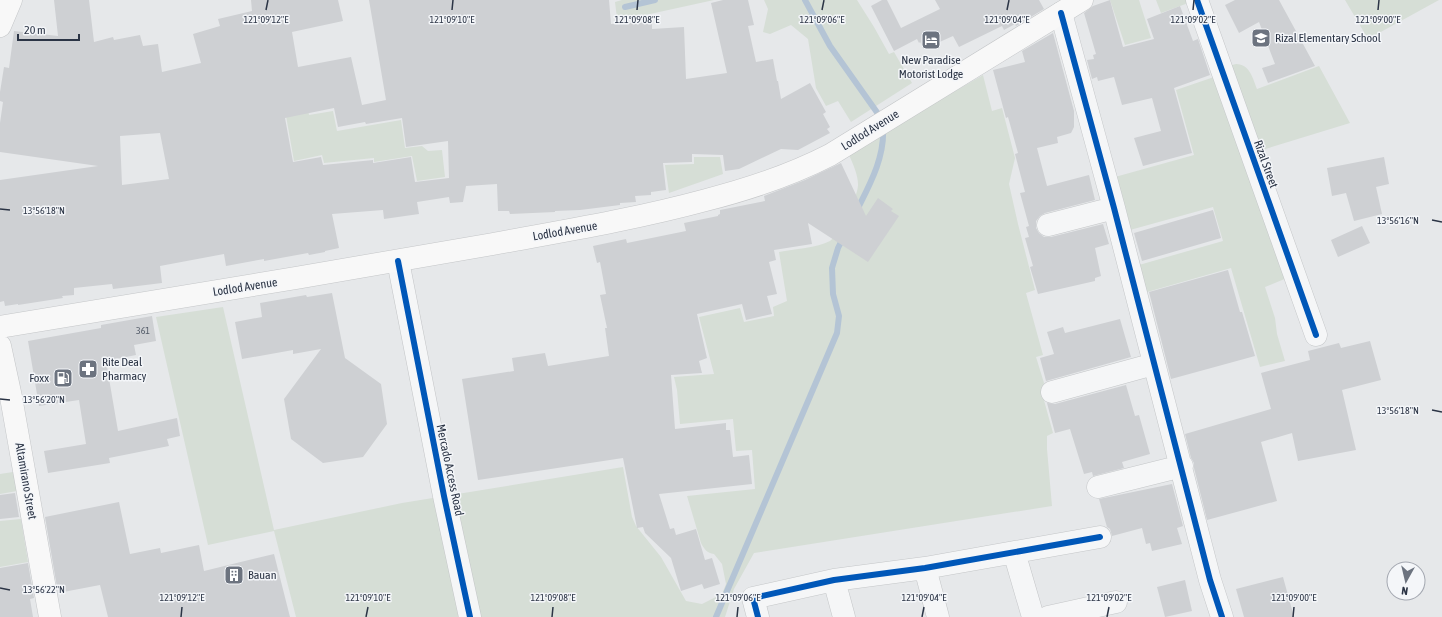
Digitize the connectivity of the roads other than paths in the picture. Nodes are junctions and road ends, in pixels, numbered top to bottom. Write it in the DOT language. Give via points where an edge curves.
graph roads {
  1 [pos="11,0"];
  2 [pos="1082,0"];
  3 [pos="1197,0"];
  4 [pos="1061,13"];
  5 [pos="0,26"];
  6 [pos="1114,208"];
  7 [pos="1048,225"];
  8 [pos="398,261"];
  9 [pos="0,327"];
  10 [pos="1316,335"];
  11 [pos="0,346"];
  12 [pos="1154,364"];
  13 [pos="1052,392"];
  14 [pos="1182,466"];
  15 [pos="1098,487"];
  16 [pos="1100,537"];
  17 [pos="1014,552"];
  18 [pos="925,568"];
  19 [pos="834,580"];
  20 [pos="1116,602"];
  21 [pos="50,617"];
  22 [pos="470,617"];
  23 [pos="758,617"];
  24 [pos="844,617"];
  25 [pos="938,617"];
  26 [pos="1033,617"];
  27 [pos="1048,617"];
  28 [pos="1222,617"];
  1 -- 5 [label="main road"];
  2 -- 4 [label="main road, Lodlod Avenue"];
  3 -- 10 [label="street, Rizal Street"];
  4 -- 6 [label="street"];
  4 -- 8 [label="main road, Lodlod Avenue" via="814,163 774,179 736,192 636,218"];
  6 -- 7 [label="street"];
  6 -- 12 [label="street"];
  8 -- 9 [label="main road, Lodlod Avenue"];
  8 -- 22 [label="street, Mercado Access Road"];
  11 -- 21 [label="main road, Altamirano Street"];
  12 -- 13 [label="street"];
  12 -- 14 [label="street"];
  14 -- 15 [label="street"];
  14 -- 28 [label="street" via="1210,580"];
  16 -- 17 [label="street"];
  17 -- 18 [label="street"];
  17 -- 26 [label="street"];
  18 -- 19 [label="street"];
  18 -- 25 [label="street"];
  19 -- 23 [label="street" via="753,598"];
  19 -- 24 [label="street"];
  20 -- 27 [label="street"];
}
